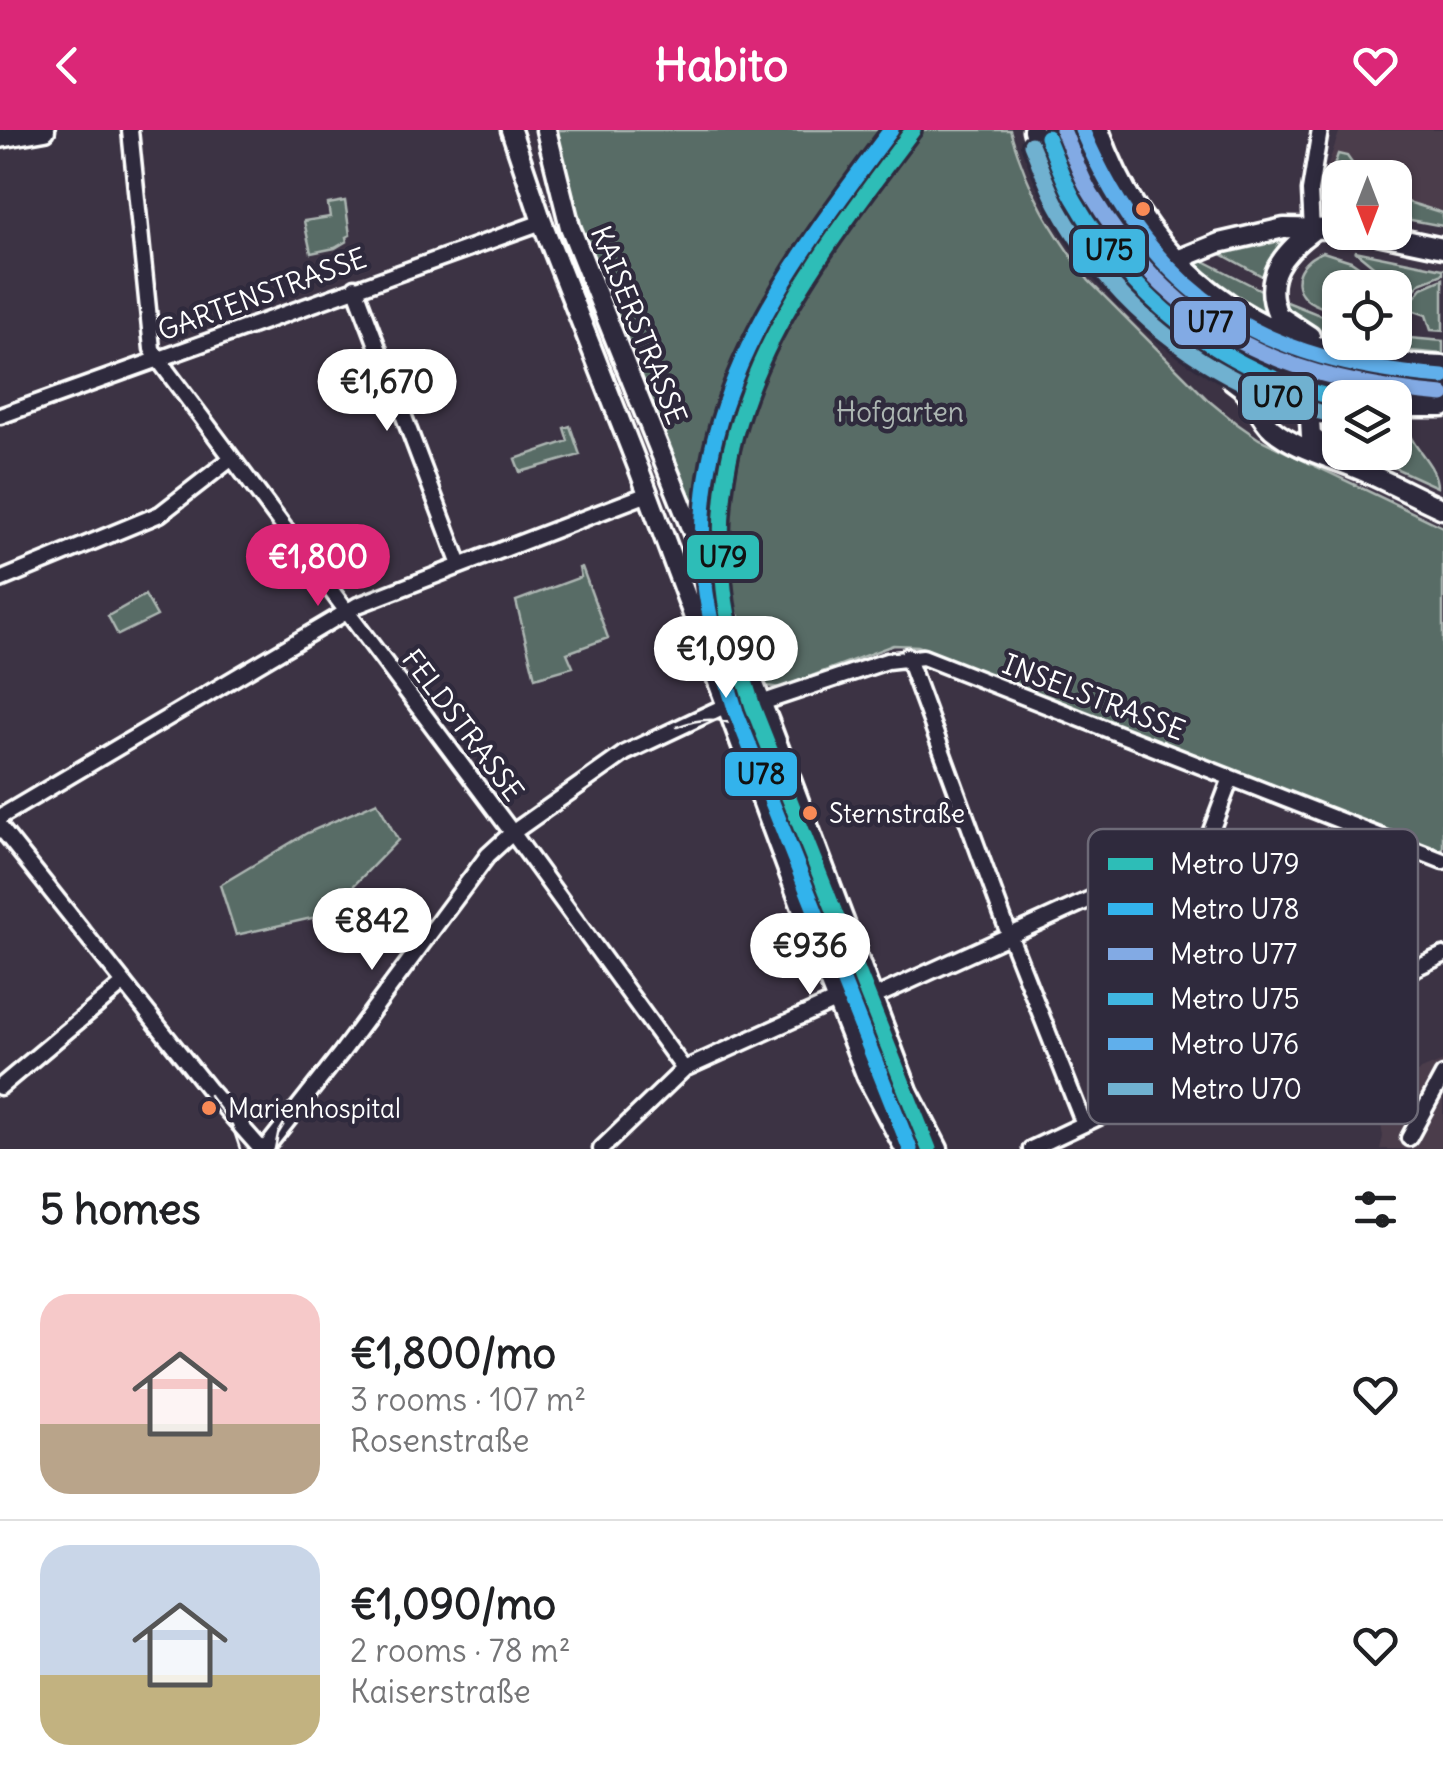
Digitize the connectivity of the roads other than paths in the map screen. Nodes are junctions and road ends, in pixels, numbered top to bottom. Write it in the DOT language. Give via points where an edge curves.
graph roads {
  1 [pos="45,130"];
  2 [pos="130,130"];
  3 [pos="511,130"];
  4 [pos="546,130"];
  5 [pos="1033,130"];
  6 [pos="1099,130"];
  7 [pos="1320,130"];
  8 [pos="0,138"];
  9 [pos="542,222"];
  10 [pos="1322,230"];
  11 [pos="1312,231"];
  12 [pos="1412,241"];
  13 [pos="1443,248"];
  14 [pos="1178,260"];
  15 [pos="355,288"];
  16 [pos="1322,341"];
  17 [pos="1184,346"];
  18 [pos="1322,350"];
  19 [pos="158,359"];
  20 [pos="1385,360"];
  21 [pos="1443,366"];
  22 [pos="1322,400"];
  23 [pos="1412,407"];
  24 [pos="1443,407"];
  25 [pos="1322,409"];
  26 [pos="0,416"];
  27 [pos="1322,447"];
  28 [pos="1322,455"];
  29 [pos="232,458"];
  30 [pos="1360,470"];
  31 [pos="648,494"];
  32 [pos="1443,509"];
  33 [pos="460,566"];
  34 [pos="0,580"];
  35 [pos="347,612"];
  36 [pos="906,656"];
  37 [pos="744,659"];
  38 [pos="761,703"];
  39 [pos="727,706"];
  40 [pos="738,734"];
  41 [pos="1231,778"];
  42 [pos="0,817"];
  43 [pos="0,827"];
  44 [pos="1212,829"];
  45 [pos="1360,829"];
  46 [pos="512,833"];
  47 [pos="1418,852"];
  48 [pos="1443,862"];
  49 [pos="1088,899"];
  50 [pos="1009,934"];
  51 [pos="1443,955"];
  52 [pos="1418,966"];
  53 [pos="124,982"];
  54 [pos="872,998"];
  55 [pos="837,1000"];
  56 [pos="684,1069"];
  57 [pos="1443,1075"];
  58 [pos="0,1087"];
  59 [pos="888,1114"];
  60 [pos="1088,1122"];
  61 [pos="1418,1122"];
  62 [pos="1084,1124"];
  63 [pos="263,1149"];
  64 [pos="601,1149"];
  65 [pos="906,1149"];
  66 [pos="916,1149"];
  67 [pos="938,1149"];
  68 [pos="1032,1149"];
  1 -- 8 [label="main road"];
  2 -- 19 [label="street, FELDSTRASSE"];
  3 -- 9 [label="main road, KAISERSTRASSE"];
  4 -- 37 [label="main road, KAISERSTRASSE" via="570,227"];
  5 -- 17 [label="main road" via="1050,181 1088,246 1129,296"];
  6 -- 14 [label="main road" via="1128,194"];
  7 -- 11 [label="street" via="1310,191"];
  9 -- 15 [label="street, GARTENSTRASSE"];
  9 -- 31 [label="main road, KAISERSTRASSE"];
  10 -- 11 [label="main road"];
  11 -- 14 [label="main road" via="1284,228 1244,236"];
  11 -- 16 [label="main road" via="1290,248 1272,282 1282,320"];
  12 -- 13 [label="main road"];
  14 -- 18 [label="main road" via="1264,326"];
  15 -- 19 [label="street, GARTENSTRASSE"];
  15 -- 33 [label="street"];
  17 -- 22 [label="main road" via="1262,386"];
  17 -- 28 [label="main road" via="1245,389 1271,428"];
  19 -- 26 [label="street, GARTENSTRASSE"];
  19 -- 29 [label="street, FELDSTRASSE"];
  20 -- 21 [label="main road"];
  23 -- 24 [label="main road"];
  25 -- 27 [label="main road" via="1309,425"];
  29 -- 34 [label="street" via="160,514"];
  29 -- 35 [label="street, FELDSTRASSE"];
  30 -- 32 [label="main road"];
  31 -- 33 [label="street"];
  31 -- 39 [label="main road, KAISERSTRASSE"];
  33 -- 35 [label="street"];
  35 -- 42 [label="street"];
  35 -- 46 [label="street, FELDSTRASSE"];
  36 -- 38 [label="street"];
  36 -- 41 [label="street, INSELSTRASSE" via="923,657"];
  36 -- 50 [label="street"];
  37 -- 38 [label="main road, KAISERSTRASSE"];
  37 -- 39 [label="street" via="741,686"];
  38 -- 40 [label="street" via="744,712"];
  38 -- 54 [label="main road, KAISERSTRASSE"];
  39 -- 40 [label="main road, KAISERSTRASSE"];
  39 -- 46 [label="street" via="625,753"];
  40 -- 55 [label="main road, KAISERSTRASSE"];
  41 -- 44 [label="street"];
  41 -- 45 [label="street, INSELSTRASSE"];
  43 -- 53 [label="street"];
  46 -- 56 [label="street, FELDSTRASSE"];
  46 -- 63 [label="street" via="467,880"];
  47 -- 48 [label="street, INSELSTRASSE"];
  49 -- 50 [label="street"];
  50 -- 54 [label="street"];
  50 -- 62 [label="street"];
  51 -- 52 [label="street"];
  53 -- 58 [label="street"];
  53 -- 63 [label="street"];
  54 -- 67 [label="main road, KAISERSTRASSE"];
  55 -- 56 [label="street"];
  55 -- 59 [label="main road, KAISERSTRASSE"];
  56 -- 64 [label="street"];
  57 -- 61 [label="street"];
  59 -- 65 [label="main road, KAISERSTRASSE"];
  59 -- 66 [label="street, KAISERSTRASSE"];
  60 -- 62 [label="street"];
  62 -- 68 [label="street"];
}
